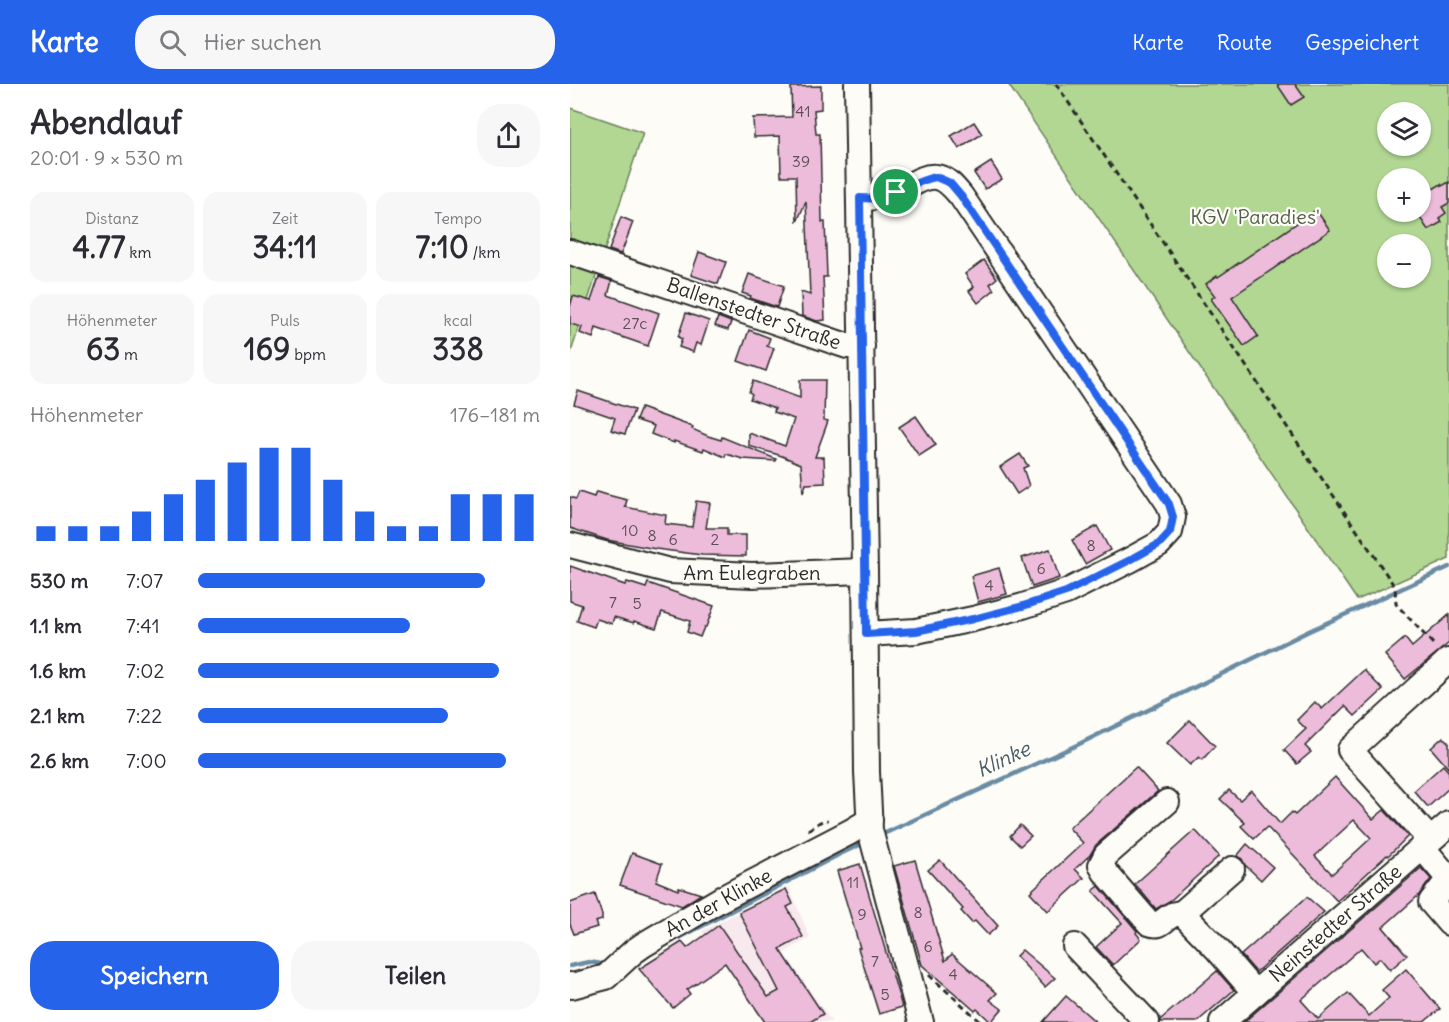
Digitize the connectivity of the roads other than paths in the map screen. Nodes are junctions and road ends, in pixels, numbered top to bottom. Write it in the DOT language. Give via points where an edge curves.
graph roads {
  1 [pos="857,84"];
  2 [pos="860,198"];
  3 [pos="570,252"];
  4 [pos="862,346"];
  5 [pos="570,545"];
  6 [pos="865,571"];
  7 [pos="866,634"];
  8 [pos="1448,661"];
  9 [pos="1167,802"];
  10 [pos="1449,824"];
  11 [pos="871,832"];
  12 [pos="1426,844"];
  13 [pos="1232,868"];
  14 [pos="1182,913"];
  15 [pos="1449,923"];
  16 [pos="1075,946"];
  17 [pos="570,985"];
  18 [pos="1256,993"];
  19 [pos="921,1022"];
  20 [pos="1147,1022"];
  21 [pos="1222,1022"];
  1 -- 2 [label="street, Ballenstedter Straße"];
  2 -- 4 [label="street, Ballenstedter Straße"];
  2 -- 7 [label="street" via="879,198 924,178 936,177 950,183 1169,504 1173,517 1170,532 1159,544 1066,592 950,624"];
  3 -- 4 [label="street, Ballenstedter Straße" via="847,346"];
  4 -- 6 [label="street, Ballenstedter Straße"];
  5 -- 6 [label="street, Am Eulegraben" via="670,571 752,575"];
  6 -- 7 [label="street, Ballenstedter Straße"];
  7 -- 11 [label="street, Ballenstedter Straße"];
  8 -- 12 [label="street" via="1350,750"];
  9 -- 14 [label="street" via="1106,855 1101,865 1149,923 1159,924"];
  10 -- 12 [label="street, Neinstedter Straße"];
  11 -- 17 [label="street, An der Klinke" via="850,832 721,899 633,952 606,977"];
  11 -- 19 [label="street, Ballenstedter Straße"];
  12 -- 15 [label="street" via="1449,879 1431,902"];
  12 -- 18 [label="street, Neinstedter Straße"];
  13 -- 14 [label="street"];
  14 -- 18 [label="street"];
  16 -- 20 [label="street"];
  18 -- 21 [label="street, Neinstedter Straße"];
}
